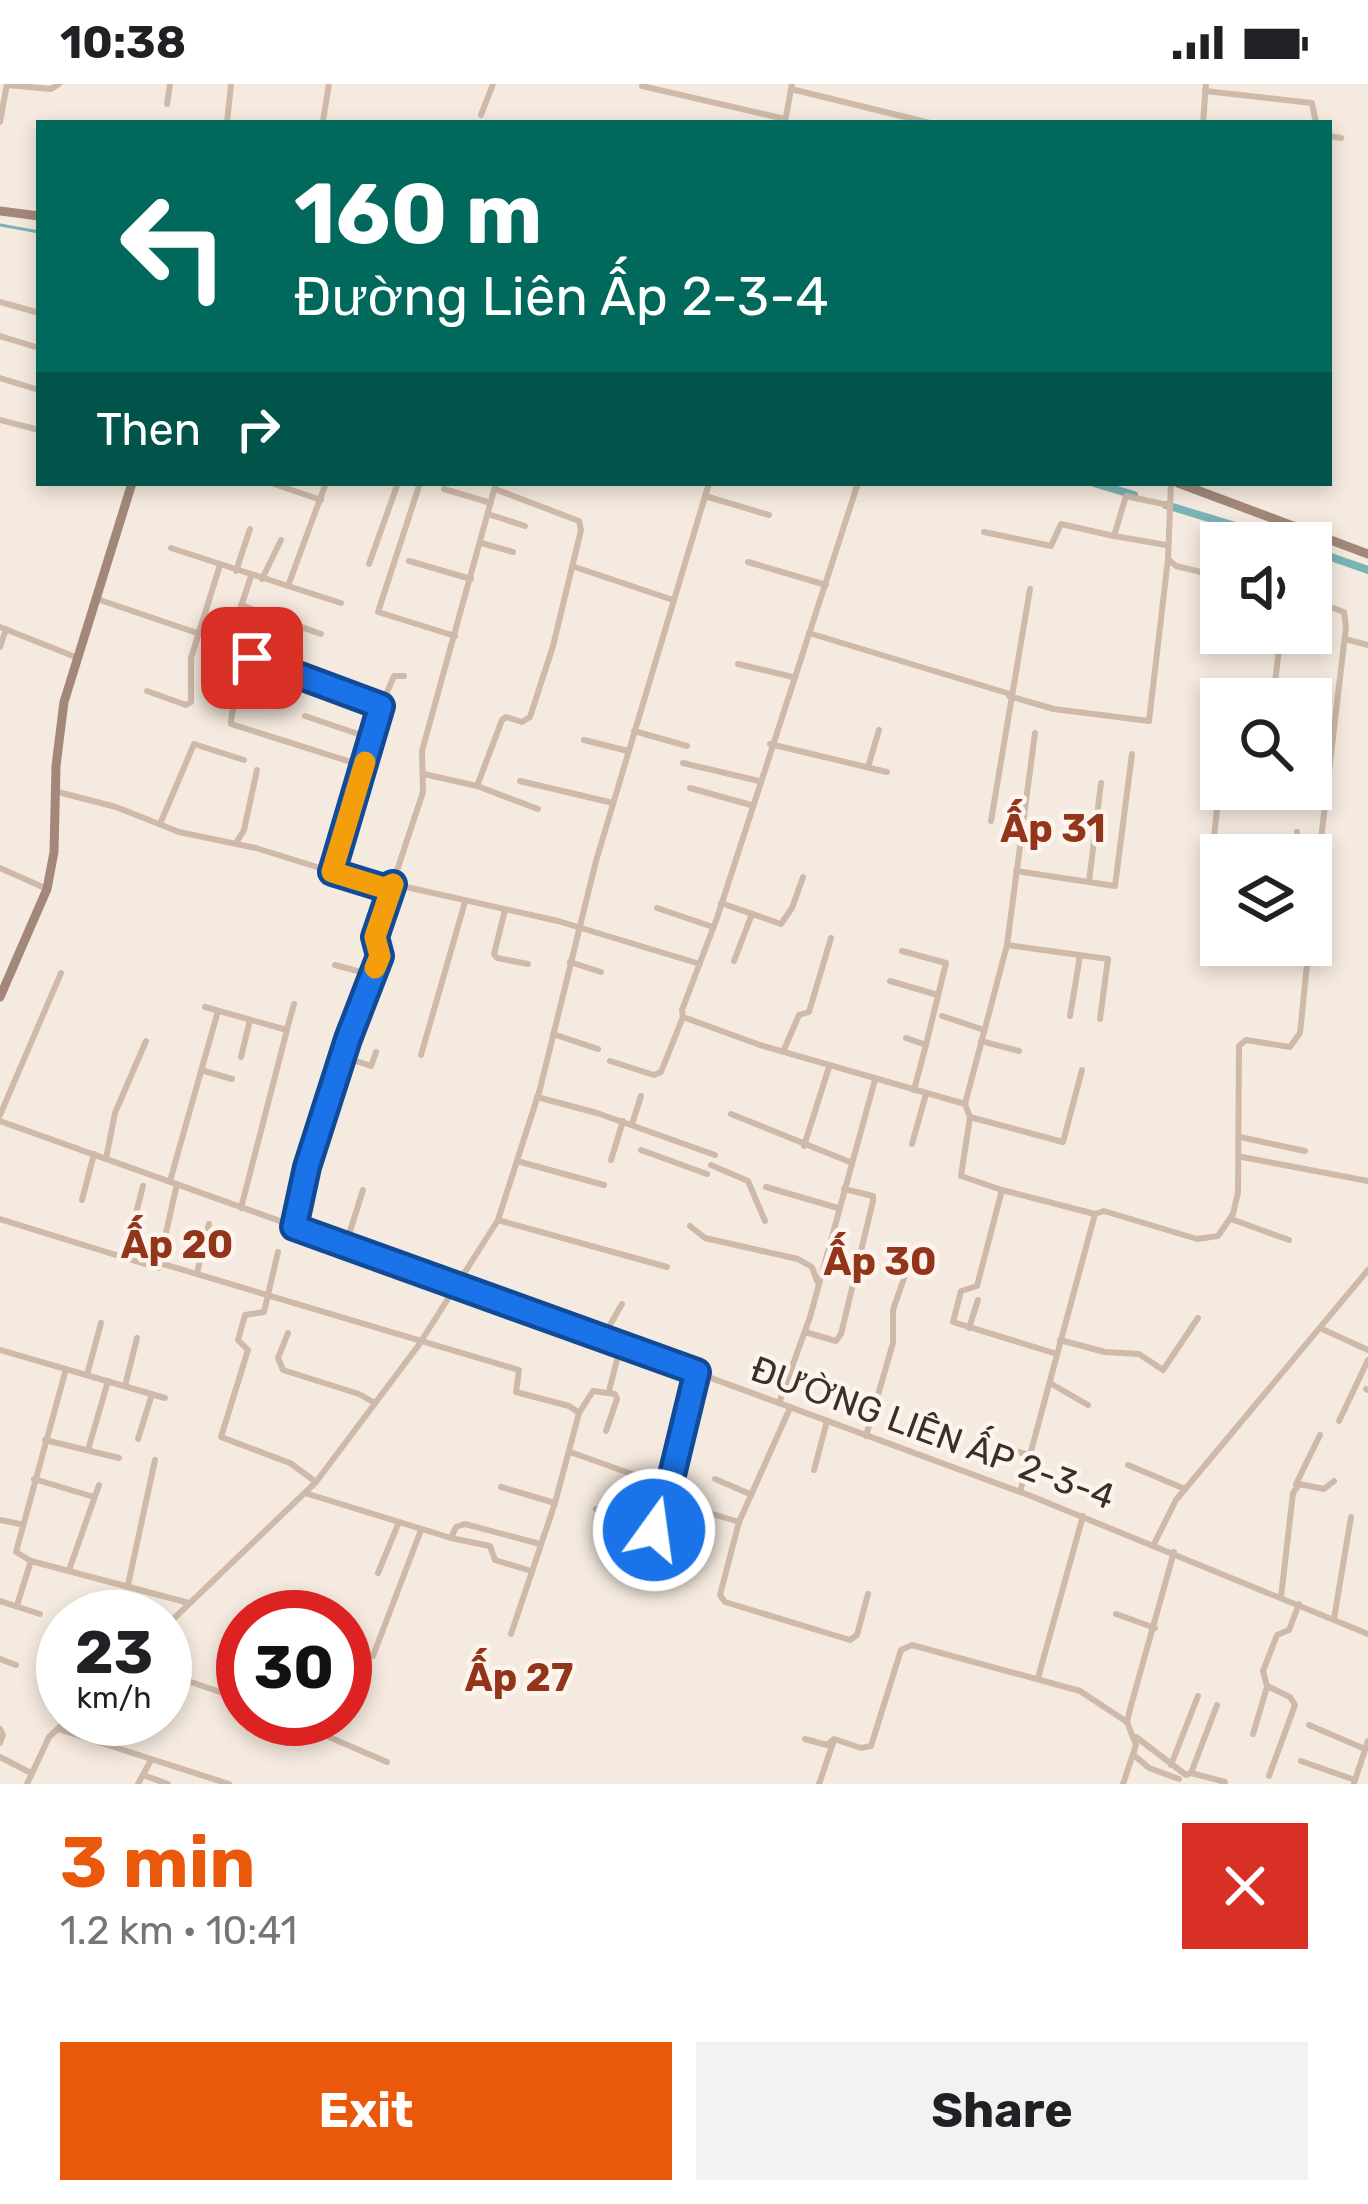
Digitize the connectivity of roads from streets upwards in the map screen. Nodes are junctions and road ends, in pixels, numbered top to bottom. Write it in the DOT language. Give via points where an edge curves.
graph roads {
  1 [pos="7,84"];
  2 [pos="59,84"];
  3 [pos="170,84"];
  4 [pos="231,84"];
  5 [pos="329,84"];
  6 [pos="494,84"];
  7 [pos="643,86"];
  8 [pos="792,87"];
  9 [pos="1206,88"];
  10 [pos="167,104"];
  11 [pos="482,116"];
  12 [pos="227,120"];
  13 [pos="323,120"];
  14 [pos="781,120"];
  15 [pos="785,120"];
  16 [pos="918,120"];
  17 [pos="1202,120"];
  18 [pos="1315,120"];
  19 [pos="0,121"];
  20 [pos="1332,136"];
  21 [pos="1341,138"];
  22 [pos="2,214"];
  23 [pos="36,216"];
  24 [pos="0,302"];
  25 [pos="36,313"];
  26 [pos="0,336"];
  27 [pos="36,347"];
  28 [pos="0,378"];
  29 [pos="36,389"];
  30 [pos="0,420"];
  31 [pos="36,429"];
  32 [pos="131,486"];
  33 [pos="281,486"];
  34 [pos="325,486"];
  35 [pos="397,486"];
  36 [pos="419,486"];
  37 [pos="495,486"];
  38 [pos="709,486"];
  39 [pos="857,486"];
  40 [pos="1173,486"];
  41 [pos="1176,486"];
  42 [pos="444,489"];
  43 [pos="705,496"];
  44 [pos="321,500"];
  45 [pos="491,503"];
  46 [pos="1168,505"];
  47 [pos="488,514"];
  48 [pos="769,515"];
  49 [pos="525,526"];
  50 [pos="250,529"];
  51 [pos="984,532"];
  52 [pos="1114,536"];
  53 [pos="280,540"];
  54 [pos="481,543"];
  55 [pos="1166,545"];
  56 [pos="171,548"];
  57 [pos="513,552"];
  58 [pos="1368,554"];
  59 [pos="1168,559"];
  60 [pos="409,561"];
  61 [pos="748,562"];
  62 [pos="369,564"];
  63 [pos="220,565"];
  64 [pos="572,566"];
  65 [pos="236,571"];
  66 [pos="1200,572"];
  67 [pos="251,576"];
  68 [pos="262,579"];
  69 [pos="471,579"];
  70 [pos="826,585"];
  71 [pos="289,586"];
  72 [pos="1030,589"];
  73 [pos="97,599"];
  74 [pos="673,600"];
  75 [pos="341,603"];
  76 [pos="241,605"];
  77 [pos="1332,608"];
  78 [pos="3,628"];
  79 [pos="200,633"];
  80 [pos="808,633"];
  81 [pos="321,634"];
  82 [pos="455,636"];
  83 [pos="1345,638"];
  84 [pos="229,644"];
  85 [pos="1368,645"];
  86 [pos="0,647"];
  87 [pos="78,658"];
  88 [pos="252,658"];
  89 [pos="738,664"];
  90 [pos="404,676"];
  91 [pos="793,677"];
  92 [pos="148,691"];
  93 [pos="1009,695"];
  94 [pos="381,706"];
  95 [pos="305,716"];
  96 [pos="879,730"];
  97 [pos="634,731"];
  98 [pos="1034,733"];
  99 [pos="373,739"];
  100 [pos="584,740"];
  101 [pos="770,744"];
  102 [pos="687,746"];
  103 [pos="628,751"];
  104 [pos="1132,754"];
  105 [pos="244,760"];
  106 [pos="683,763"];
  107 [pos="364,766"];
  108 [pos="867,767"];
  109 [pos="257,770"];
  110 [pos="886,772"];
  111 [pos="424,774"];
  112 [pos="759,781"];
  113 [pos="520,782"];
  114 [pos="1101,783"];
  115 [pos="477,786"];
  116 [pos="690,788"];
  117 [pos="54,791"];
  118 [pos="613,803"];
  119 [pos="751,805"];
  120 [pos="538,809"];
  121 [pos="991,821"];
  122 [pos="160,824"];
  123 [pos="1322,834"];
  124 [pos="236,843"];
  125 [pos="0,868"];
  126 [pos="1016,871"];
  127 [pos="332,872"];
  128 [pos="802,877"];
  129 [pos="1089,882"];
  130 [pos="393,884"];
  131 [pos="47,889"];
  132 [pos="465,902"];
  133 [pos="721,903"];
  134 [pos="656,908"];
  135 [pos="505,910"];
  136 [pos="752,914"];
  137 [pos="578,927"];
  138 [pos="713,927"];
  139 [pos="831,938"];
  140 [pos="1007,944"];
  141 [pos="902,951"];
  142 [pos="1080,956"];
  143 [pos="734,961"];
  144 [pos="570,962"];
  145 [pos="528,964"];
  146 [pos="700,964"];
  147 [pos="335,965"];
  148 [pos="1306,966"];
  149 [pos="601,972"];
  150 [pos="61,974"];
  151 [pos="372,975"];
  152 [pos="4,979"];
  153 [pos="890,981"];
  154 [pos="938,995"];
  155 [pos="0,997"];
  156 [pos="294,1004"];
  157 [pos="205,1007"];
  158 [pos="218,1011"];
  159 [pos="941,1016"];
  160 [pos="1070,1016"];
  161 [pos="683,1017"];
  162 [pos="1100,1019"];
  163 [pos="250,1020"];
  164 [pos="287,1030"];
  165 [pos="984,1030"];
  166 [pos="553,1034"];
  167 [pos="906,1038"];
  168 [pos="146,1041"];
  169 [pos="981,1041"];
  170 [pos="926,1045"];
  171 [pos="598,1048"];
  172 [pos="1018,1051"];
  173 [pos="376,1052"];
  174 [pos="783,1052"];
  175 [pos="422,1055"];
  176 [pos="242,1057"];
  177 [pos="342,1057"];
  178 [pos="610,1061"];
  179 [pos="829,1066"];
  180 [pos="200,1070"];
  181 [pos="1082,1070"];
  182 [pos="232,1079"];
  183 [pos="875,1081"];
  184 [pos="914,1090"];
  185 [pos="926,1094"];
  186 [pos="641,1096"];
  187 [pos="537,1097"];
  188 [pos="965,1104"];
  189 [pos="730,1114"];
  190 [pos="970,1117"];
  191 [pos="0,1118"];
  192 [pos="628,1123"];
  193 [pos="1240,1137"];
  194 [pos="912,1144"];
  195 [pos="804,1145"];
  196 [pos="641,1150"];
  197 [pos="1305,1150"];
  198 [pos="94,1154"];
  199 [pos="715,1155"];
  200 [pos="1240,1156"];
  201 [pos="106,1159"];
  202 [pos="517,1160"];
  203 [pos="611,1160"];
  204 [pos="850,1162"];
  205 [pos="711,1165"];
  206 [pos="707,1174"];
  207 [pos="1368,1180"];
  208 [pos="173,1183"];
  209 [pos="143,1186"];
  210 [pos="604,1186"];
  211 [pos="766,1186"];
  212 [pos="844,1189"];
  213 [pos="363,1190"];
  214 [pos="1002,1190"];
  215 [pos="82,1200"];
  216 [pos="241,1208"];
  217 [pos="839,1208"];
  218 [pos="1095,1214"];
  219 [pos="0,1219"];
  220 [pos="1231,1219"];
  221 [pos="498,1220"];
  222 [pos="765,1221"];
  223 [pos="209,1224"];
  224 [pos="690,1226"];
  225 [pos="294,1227"];
  226 [pos="1288,1240"];
  227 [pos="346,1245"];
  228 [pos="914,1249"];
  229 [pos="278,1252"];
  230 [pos="125,1256"];
  231 [pos="160,1262"];
  232 [pos="667,1267"];
  233 [pos="1368,1270"];
  234 [pos="196,1273"];
  235 [pos="459,1285"];
  236 [pos="818,1285"];
  237 [pos="268,1294"];
  238 [pos="977,1300"];
  239 [pos="622,1304"];
  240 [pos="1198,1318"];
  241 [pos="101,1323"];
  242 [pos="968,1328"];
  243 [pos="1320,1328"];
  244 [pos="804,1332"];
  245 [pos="288,1333"];
  246 [pos="603,1337"];
  247 [pos="137,1338"];
  248 [pos="1060,1340"];
  249 [pos="421,1341"];
  250 [pos="621,1344"];
  251 [pos="0,1349"];
  252 [pos="1368,1350"];
  253 [pos="1057,1354"];
  254 [pos="1368,1360"];
  255 [pos="66,1369"];
  256 [pos="697,1372"];
  257 [pos="87,1375"];
  258 [pos="108,1381"];
  259 [pos="1049,1382"];
  260 [pos="125,1386"];
  261 [pos="609,1391"];
  262 [pos="152,1394"];
  263 [pos="165,1399"];
  264 [pos="375,1403"];
  265 [pos="779,1403"];
  266 [pos="1088,1405"];
  267 [pos="790,1408"];
  268 [pos="579,1413"];
  269 [pos="827,1421"];
  270 [pos="1339,1421"];
  271 [pos="606,1431"];
  272 [pos="1320,1435"];
  273 [pos="866,1436"];
  274 [pos="138,1439"];
  275 [pos="45,1440"];
  276 [pos="999,1447"];
  277 [pos="88,1450"];
  278 [pos="570,1452"];
  279 [pos="1030,1455"];
  280 [pos="118,1458"];
  281 [pos="155,1460"];
  282 [pos="1127,1465"];
  283 [pos="814,1470"];
  284 [pos="34,1479"];
  285 [pos="671,1479"];
  286 [pos="715,1479"];
  287 [pos="1334,1481"];
  288 [pos="316,1482"];
  289 [pos="660,1484"];
  290 [pos="99,1485"];
  291 [pos="501,1487"];
  292 [pos="1295,1488"];
  293 [pos="1185,1489"];
  294 [pos="1020,1492"];
  295 [pos="305,1493"];
  296 [pos="750,1494"];
  297 [pos="94,1497"];
  298 [pos="555,1503"];
  299 [pos="596,1509"];
  300 [pos="696,1509"];
  301 [pos="1083,1516"];
  302 [pos="1351,1517"];
  303 [pos="0,1520"];
  304 [pos="399,1522"];
  305 [pos="739,1522"];
  306 [pos="21,1524"];
  307 [pos="421,1530"];
  308 [pos="451,1538"];
  309 [pos="540,1544"];
  310 [pos="1154,1544"];
  311 [pos="1174,1552"];
  312 [pos="31,1561"];
  313 [pos="671,1564"];
  314 [pos="69,1570"];
  315 [pos="531,1571"];
  316 [pos="378,1574"];
  317 [pos="128,1585"];
  318 [pos="144,1590"];
  319 [pos="868,1594"];
  320 [pos="1281,1597"];
  321 [pos="0,1600"];
  322 [pos="192,1601"];
  323 [pos="1299,1604"];
  324 [pos="17,1605"];
  325 [pos="36,1612"];
  326 [pos="1116,1614"];
  327 [pos="1334,1618"];
  328 [pos="1155,1628"];
  329 [pos="511,1634"];
  330 [pos="1368,1634"];
  331 [pos="373,1656"];
  332 [pos="0,1659"];
  333 [pos="16,1665"];
  334 [pos="1037,1678"];
  335 [pos="1268,1687"];
  336 [pos="1198,1696"];
  337 [pos="1217,1705"];
  338 [pos="1127,1722"];
  339 [pos="1310,1725"];
  340 [pos="0,1730"];
  341 [pos="1252,1734"];
  342 [pos="1136,1737"];
  343 [pos="805,1739"];
  344 [pos="834,1739"];
  345 [pos="0,1743"];
  346 [pos="1367,1745"];
  347 [pos="45,1746"];
  348 [pos="109,1746"];
  349 [pos="349,1746"];
  350 [pos="1134,1754"];
  351 [pos="0,1757"];
  352 [pos="151,1760"];
  353 [pos="1301,1761"];
  354 [pos="386,1762"];
  355 [pos="1171,1765"];
  356 [pos="1364,1765"];
  357 [pos="32,1773"];
  358 [pos="1191,1773"];
  359 [pos="142,1775"];
  360 [pos="1269,1777"];
  361 [pos="1179,1779"];
  362 [pos="1225,1782"];
  363 [pos="1354,1782"];
  364 [pos="27,1784"];
  365 [pos="138,1784"];
  366 [pos="168,1784"];
  367 [pos="229,1784"];
  368 [pos="819,1784"];
  369 [pos="1124,1784"];
  1 -- 2 [label="street"];
  1 -- 19 [label="street"];
  3 -- 10 [label="street"];
  4 -- 12 [label="street"];
  5 -- 13 [label="street"];
  6 -- 11 [label="street"];
  7 -- 14 [label="street"];
  8 -- 15 [label="street"];
  8 -- 16 [label="street"];
  9 -- 17 [label="street"];
  9 -- 18 [label="street" via="1312,104"];
  20 -- 21 [label="street"];
  22 -- 23 [label="street"];
  24 -- 25 [label="street"];
  26 -- 27 [label="street"];
  28 -- 29 [label="street"];
  30 -- 31 [label="street"];
  32 -- 73 [label="street"];
  33 -- 44 [label="street"];
  34 -- 44 [label="street"];
  35 -- 62 [label="street"];
  36 -- 82 [label="street" via="378,612"];
  37 -- 45 [label="street"];
  37 -- 64 [label="street" via="580,521"];
  38 -- 43 [label="street"];
  39 -- 70 [label="street"];
  40 -- 46 [label="street"];
  41 -- 58 [label="street"];
  42 -- 45 [label="street"];
  43 -- 48 [label="street"];
  43 -- 74 [label="street"];
  44 -- 71 [label="street"];
  45 -- 47 [label="street"];
  46 -- 52 [label="street" via="1126,496"];
  46 -- 55 [label="street"];
  47 -- 49 [label="street"];
  47 -- 54 [label="street"];
  50 -- 65 [label="street"];
  51 -- 52 [label="street" via="1052,546 1060,524"];
  52 -- 55 [label="street"];
  53 -- 68 [label="street"];
  54 -- 57 [label="street"];
  54 -- 69 [label="street"];
  55 -- 59 [label="street"];
  56 -- 63 [label="street"];
  59 -- 66 [label="street"];
  59 -- 93 [label="street" via="1149,722"];
  60 -- 69 [label="street"];
  61 -- 70 [label="street"];
  63 -- 65 [label="street"];
  63 -- 79 [label="street"];
  64 -- 74 [label="street"];
  64 -- 115 [label="street" via="530,717 502,720"];
  65 -- 67 [label="street"];
  67 -- 68 [label="street"];
  67 -- 76 [label="street"];
  68 -- 71 [label="street"];
  69 -- 82 [label="street"];
  70 -- 80 [label="street"];
  71 -- 75 [label="street"];
  72 -- 93 [label="street"];
  73 -- 79 [label="street"];
  73 -- 87 [label="street"];
  74 -- 97 [label="street"];
  76 -- 81 [label="street"];
  76 -- 84 [label="street"];
  77 -- 83 [label="street" via="1344,612"];
  78 -- 86 [label="street"];
  78 -- 87 [label="street"];
  79 -- 84 [label="street"];
  79 -- 92 [label="street" via="189,704"];
  80 -- 91 [label="street"];
  80 -- 93 [label="street"];
  82 -- 111 [label="street" via="422,752"];
  83 -- 85 [label="street"];
  83 -- 123 [label="street"];
  84 -- 88 [label="street"];
  87 -- 117 [label="street"];
  88 -- 94 [label="street"];
  88 -- 107 [label="street" via="232,724"];
  89 -- 91 [label="street"];
  90 -- 94 [label="street" via="394,676"];
  91 -- 101 [label="street"];
  93 -- 121 [label="street"];
  94 -- 99 [label="street"];
  95 -- 99 [label="street"];
  96 -- 108 [label="street"];
  97 -- 102 [label="street"];
  97 -- 103 [label="street"];
  98 -- 126 [label="street"];
  99 -- 107 [label="street"];
  100 -- 103 [label="street"];
  101 -- 108 [label="street"];
  101 -- 112 [label="street"];
  103 -- 118 [label="street"];
  104 -- 129 [label="street" via="1118,878 1115,886"];
  105 -- 122 [label="street" via="194,744"];
  106 -- 112 [label="street"];
  107 -- 127 [label="street"];
  108 -- 110 [label="street"];
  109 -- 124 [label="street"];
  111 -- 115 [label="street"];
  111 -- 130 [label="street"];
  112 -- 119 [label="street"];
  113 -- 118 [label="street"];
  114 -- 129 [label="street"];
  115 -- 120 [label="street"];
  116 -- 119 [label="street"];
  117 -- 122 [label="street"];
  117 -- 131 [label="street"];
  118 -- 137 [label="street"];
  119 -- 133 [label="street"];
  122 -- 124 [label="street"];
  124 -- 127 [label="street"];
  125 -- 131 [label="street"];
  126 -- 129 [label="street"];
  126 -- 140 [label="street"];
  127 -- 130 [label="street"];
  128 -- 136 [label="street" via="781,924"];
  130 -- 132 [label="street"];
  130 -- 151 [label="street"];
  131 -- 152 [label="street"];
  132 -- 135 [label="street"];
  132 -- 175 [label="street"];
  133 -- 136 [label="street"];
  133 -- 138 [label="street"];
  134 -- 138 [label="street"];
  135 -- 137 [label="street"];
  135 -- 145 [label="street" via="494,954"];
  136 -- 143 [label="street"];
  137 -- 144 [label="street"];
  137 -- 146 [label="street"];
  138 -- 146 [label="street"];
  139 -- 174 [label="street" via="809,1012 799,1015"];
  140 -- 142 [label="street"];
  140 -- 165 [label="street"];
  141 -- 154 [label="street" via="946,963"];
  142 -- 160 [label="street"];
  142 -- 162 [label="street" via="1108,959"];
  144 -- 149 [label="street"];
  144 -- 166 [label="street"];
  146 -- 161 [label="street"];
  147 -- 151 [label="street"];
  148 -- 193 [label="street" via="1296,1043 1239,1046"];
  150 -- 191 [label="street"];
  151 -- 177 [label="street"];
  152 -- 155 [label="street"];
  153 -- 154 [label="street"];
  154 -- 170 [label="street"];
  156 -- 164 [label="street"];
  157 -- 158 [label="street"];
  158 -- 163 [label="street"];
  158 -- 180 [label="street"];
  159 -- 165 [label="street"];
  161 -- 174 [label="street"];
  161 -- 178 [label="street" via="661,1072"];
  163 -- 164 [label="street"];
  163 -- 176 [label="street"];
  164 -- 216 [label="street"];
  165 -- 169 [label="street"];
  166 -- 171 [label="street"];
  166 -- 187 [label="street"];
  167 -- 170 [label="street"];
  168 -- 201 [label="street" via="115,1113"];
  169 -- 172 [label="street"];
  169 -- 188 [label="street"];
  170 -- 184 [label="street"];
  173 -- 177 [label="street" via="370,1066"];
  174 -- 179 [label="street"];
  177 -- 225 [label="street"];
  179 -- 183 [label="street"];
  179 -- 195 [label="street"];
  180 -- 182 [label="street"];
  180 -- 208 [label="street"];
  181 -- 190 [label="street" via="1063,1142"];
  183 -- 184 [label="street"];
  183 -- 204 [label="street"];
  184 -- 185 [label="street"];
  185 -- 188 [label="street"];
  185 -- 194 [label="street"];
  186 -- 192 [label="street"];
  187 -- 192 [label="street"];
  187 -- 202 [label="street"];
  188 -- 190 [label="street"];
  189 -- 195 [label="street"];
  190 -- 214 [label="street" via="961,1176"];
  191 -- 198 [label="street, ĐƯỜNG LIÊN ẤP 2-3-4"];
  192 -- 199 [label="street"];
  192 -- 203 [label="street"];
  193 -- 197 [label="street"];
  193 -- 200 [label="street"];
  195 -- 204 [label="street"];
  196 -- 206 [label="street"];
  198 -- 201 [label="street, ĐƯỜNG LIÊN ẤP 2-3-4"];
  198 -- 215 [label="street"];
  200 -- 207 [label="street"];
  200 -- 220 [label="street"];
  201 -- 208 [label="street, ĐƯỜNG LIÊN ẤP 2-3-4"];
  202 -- 210 [label="street"];
  202 -- 221 [label="street"];
  204 -- 212 [label="street"];
  205 -- 222 [label="street" via="748,1181"];
  208 -- 216 [label="street, ĐƯỜNG LIÊN ẤP 2-3-4"];
  208 -- 231 [label="street"];
  209 -- 230 [label="street"];
  211 -- 217 [label="street"];
  212 -- 217 [label="street"];
  212 -- 244 [label="street" via="873,1196 841,1334 836,1341"];
  213 -- 227 [label="street"];
  214 -- 218 [label="street"];
  214 -- 242 [label="street" via="977,1286 961,1291 953,1316"];
  216 -- 225 [label="street, ĐƯỜNG LIÊN ẤP 2-3-4"];
  217 -- 236 [label="street"];
  218 -- 220 [label="street" via="1197,1239 1218,1236"];
  218 -- 248 [label="street"];
  219 -- 230 [label="street"];
  220 -- 226 [label="street"];
  221 -- 232 [label="street"];
  221 -- 235 [label="street"];
  223 -- 234 [label="street"];
  224 -- 236 [label="street" via="705,1238 798,1259"];
  225 -- 227 [label="street, ĐƯỜNG LIÊN ẤP 2-3-4"];
  227 -- 235 [label="street, ĐƯỜNG LIÊN ẤP 2-3-4"];
  228 -- 273 [label="street"];
  229 -- 237 [label="street"];
  230 -- 231 [label="street" via="158,1268"];
  231 -- 234 [label="street"];
  233 -- 243 [label="street"];
  234 -- 237 [label="street"];
  235 -- 246 [label="street, ĐƯỜNG LIÊN ẤP 2-3-4"];
  235 -- 249 [label="street"];
  236 -- 244 [label="street"];
  237 -- 249 [label="street"];
  237 -- 288 [label="street" via="264,1312 245,1315 241,1327 238,1340 248,1350 221,1437 290,1463"];
  238 -- 242 [label="street"];
  239 -- 246 [label="street"];
  240 -- 248 [label="street" via="1163,1370 1138,1354"];
  241 -- 257 [label="street"];
  242 -- 253 [label="street"];
  243 -- 252 [label="street"];
  243 -- 293 [label="street"];
  244 -- 265 [label="street"];
  245 -- 264 [label="street" via="278,1358 283,1370"];
  246 -- 250 [label="street, ĐƯỜNG LIÊN ẤP 2-3-4"];
  247 -- 260 [label="street"];
  248 -- 253 [label="street"];
  249 -- 264 [label="street"];
  249 -- 268 [label="street" via="519,1370 516,1392"];
  250 -- 256 [label="street, ĐƯỜNG LIÊN ẤP 2-3-4"];
  250 -- 261 [label="street"];
  251 -- 255 [label="street"];
  253 -- 259 [label="street"];
  254 -- 270 [label="street"];
  255 -- 257 [label="street"];
  255 -- 275 [label="street"];
  256 -- 265 [label="street, ĐƯỜNG LIÊN ẤP 2-3-4"];
  256 -- 285 [label="street"];
  257 -- 258 [label="street"];
  258 -- 260 [label="street"];
  258 -- 277 [label="street"];
  259 -- 266 [label="street"];
  259 -- 279 [label="street"];
  260 -- 262 [label="street"];
  261 -- 268 [label="street" via="591,1392"];
  261 -- 271 [label="street" via="617,1397"];
  262 -- 263 [label="street"];
  262 -- 274 [label="street"];
  264 -- 288 [label="street"];
  265 -- 267 [label="street, ĐƯỜNG LIÊN ẤP 2-3-4"];
  267 -- 269 [label="street, ĐƯỜNG LIÊN ẤP 2-3-4"];
  267 -- 296 [label="street"];
  268 -- 278 [label="street"];
  269 -- 273 [label="street, ĐƯỜNG LIÊN ẤP 2-3-4"];
  269 -- 283 [label="street"];
  272 -- 292 [label="street"];
  273 -- 294 [label="street, ĐƯỜNG LIÊN ẤP 2-3-4"];
  275 -- 277 [label="street"];
  275 -- 284 [label="street"];
  276 -- 279 [label="street"];
  277 -- 280 [label="street"];
  278 -- 289 [label="street"];
  278 -- 298 [label="street"];
  279 -- 294 [label="street"];
  281 -- 317 [label="street"];
  282 -- 293 [label="street"];
  284 -- 297 [label="street"];
  284 -- 306 [label="street"];
  285 -- 289 [label="street"];
  285 -- 300 [label="street"];
  286 -- 296 [label="street"];
  287 -- 292 [label="street" via="1324,1490"];
  288 -- 295 [label="street"];
  289 -- 299 [label="street" via="650,1502 659,1516 651,1533"];
  290 -- 297 [label="street"];
  291 -- 298 [label="street"];
  292 -- 320 [label="street"];
  293 -- 310 [label="street"];
  294 -- 301 [label="street, ĐƯỜNG LIÊN ẤP 2-3-4"];
  295 -- 304 [label="street"];
  295 -- 322 [label="street"];
  296 -- 305 [label="street"];
  297 -- 314 [label="street"];
  298 -- 309 [label="street"];
  300 -- 305 [label="street"];
  300 -- 313 [label="street"];
  301 -- 310 [label="street, ĐƯỜNG LIÊN ẤP 2-3-4"];
  301 -- 334 [label="street"];
  302 -- 327 [label="street"];
  303 -- 306 [label="street"];
  304 -- 307 [label="street"];
  304 -- 316 [label="street"];
  305 -- 319 [label="street" via="723,1572 724,1602 853,1640"];
  306 -- 312 [label="street" via="16,1552"];
  307 -- 308 [label="street"];
  307 -- 331 [label="street"];
  308 -- 309 [label="street" via="465,1524"];
  308 -- 315 [label="street" via="490,1546 493,1559"];
  309 -- 315 [label="street"];
  310 -- 311 [label="street, ĐƯỜNG LIÊN ẤP 2-3-4"];
  311 -- 320 [label="street, ĐƯỜNG LIÊN ẤP 2-3-4"];
  311 -- 328 [label="street"];
  312 -- 314 [label="street"];
  312 -- 324 [label="street"];
  314 -- 317 [label="street"];
  315 -- 329 [label="street"];
  317 -- 318 [label="street"];
  320 -- 323 [label="street, ĐƯỜNG LIÊN ẤP 2-3-4"];
  321 -- 324 [label="street"];
  323 -- 327 [label="street, ĐƯỜNG LIÊN ẤP 2-3-4"];
  323 -- 335 [label="street" via="1263,1672"];
  324 -- 325 [label="street"];
  326 -- 328 [label="street"];
  327 -- 330 [label="street, ĐƯỜNG LIÊN ẤP 2-3-4"];
  328 -- 338 [label="street"];
  332 -- 333 [label="street"];
  334 -- 338 [label="street" via="1080,1690"];
  334 -- 344 [label="street" via="904,1646 871,1746"];
  335 -- 341 [label="street"];
  335 -- 360 [label="street" via="1294,1706"];
  336 -- 355 [label="street"];
  337 -- 358 [label="street"];
  338 -- 342 [label="street"];
  339 -- 346 [label="street"];
  340 -- 345 [label="street"];
  342 -- 350 [label="street"];
  342 -- 355 [label="street"];
  343 -- 344 [label="street"];
  344 -- 368 [label="street"];
  346 -- 356 [label="street"];
  347 -- 357 [label="street"];
  348 -- 352 [label="street"];
  349 -- 354 [label="street"];
  350 -- 361 [label="street"];
  350 -- 369 [label="street"];
  351 -- 357 [label="street"];
  352 -- 359 [label="street"];
  352 -- 367 [label="street"];
  353 -- 363 [label="street"];
  355 -- 358 [label="street"];
  356 -- 363 [label="street"];
  357 -- 364 [label="street"];
  358 -- 362 [label="street"];
  359 -- 365 [label="street"];
  359 -- 366 [label="street"];
}
